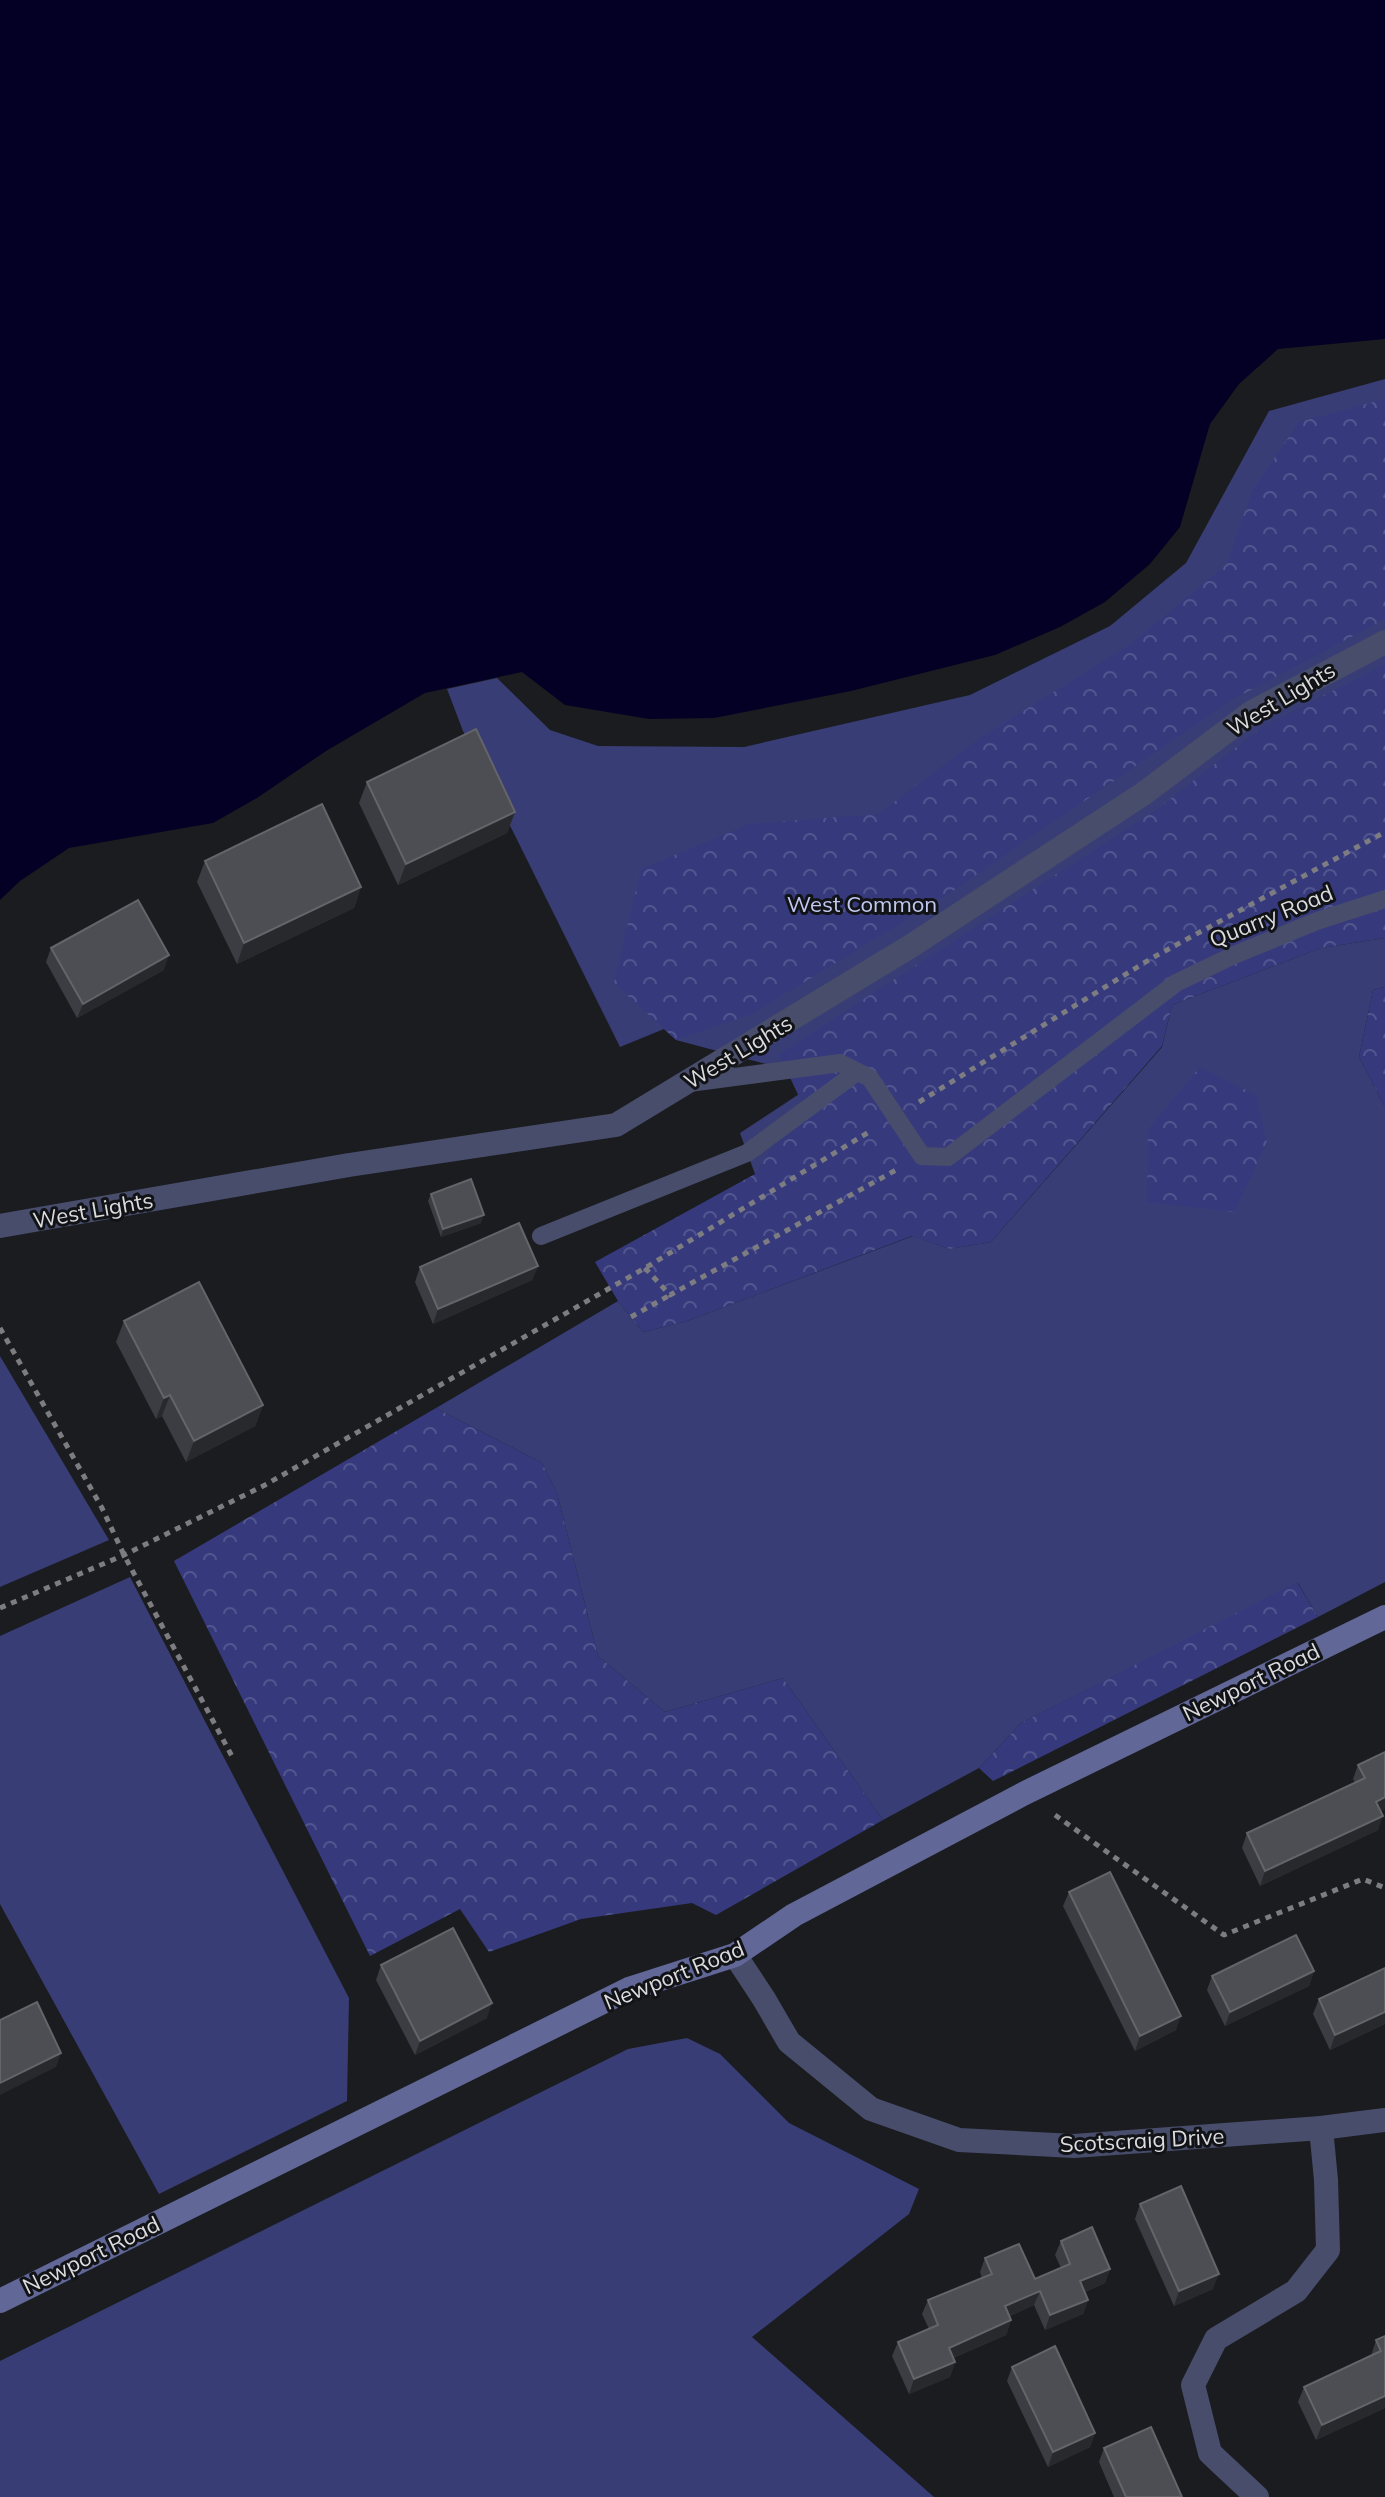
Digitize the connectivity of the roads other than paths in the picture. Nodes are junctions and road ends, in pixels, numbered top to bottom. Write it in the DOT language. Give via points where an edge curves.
graph roads {
  1 [pos="1385,642"];
  2 [pos="1385,899"];
  3 [pos="857,1072"];
  4 [pos="686,1084"];
  5 [pos="0,1226"];
  6 [pos="541,1236"];
  7 [pos="1385,1617"];
  8 [pos="735,1955"];
  9 [pos="1385,2120"];
  10 [pos="1321,2128"];
  11 [pos="0,2301"];
  12 [pos="1257,2497"];
  1 -- 4 [label="street, West Lights" via="1252,712 1143,794 911,946"];
  2 -- 3 [label="lane, Quarry Road" via="1317,921 1176,983 948,1157 922,1156 870,1078"];
  3 -- 4 [label="lane" via="840,1063"];
  3 -- 6 [label="lane" via="747,1153"];
  4 -- 5 [label="street, West Lights" via="616,1125"];
  7 -- 8 [label="main road, Newport Road" via="1025,1793 794,1915"];
  8 -- 10 [label="street, Scotscraig Drive" via="789,2042 871,2109 959,2140 1074,2146"];
  8 -- 11 [label="main road, Newport Road" via="629,1989"];
  9 -- 10 [label="street, Scotscraig Drive"];
  10 -- 12 [label="street" via="1328,2250 1296,2291 1216,2339 1193,2385 1210,2453"];
}
